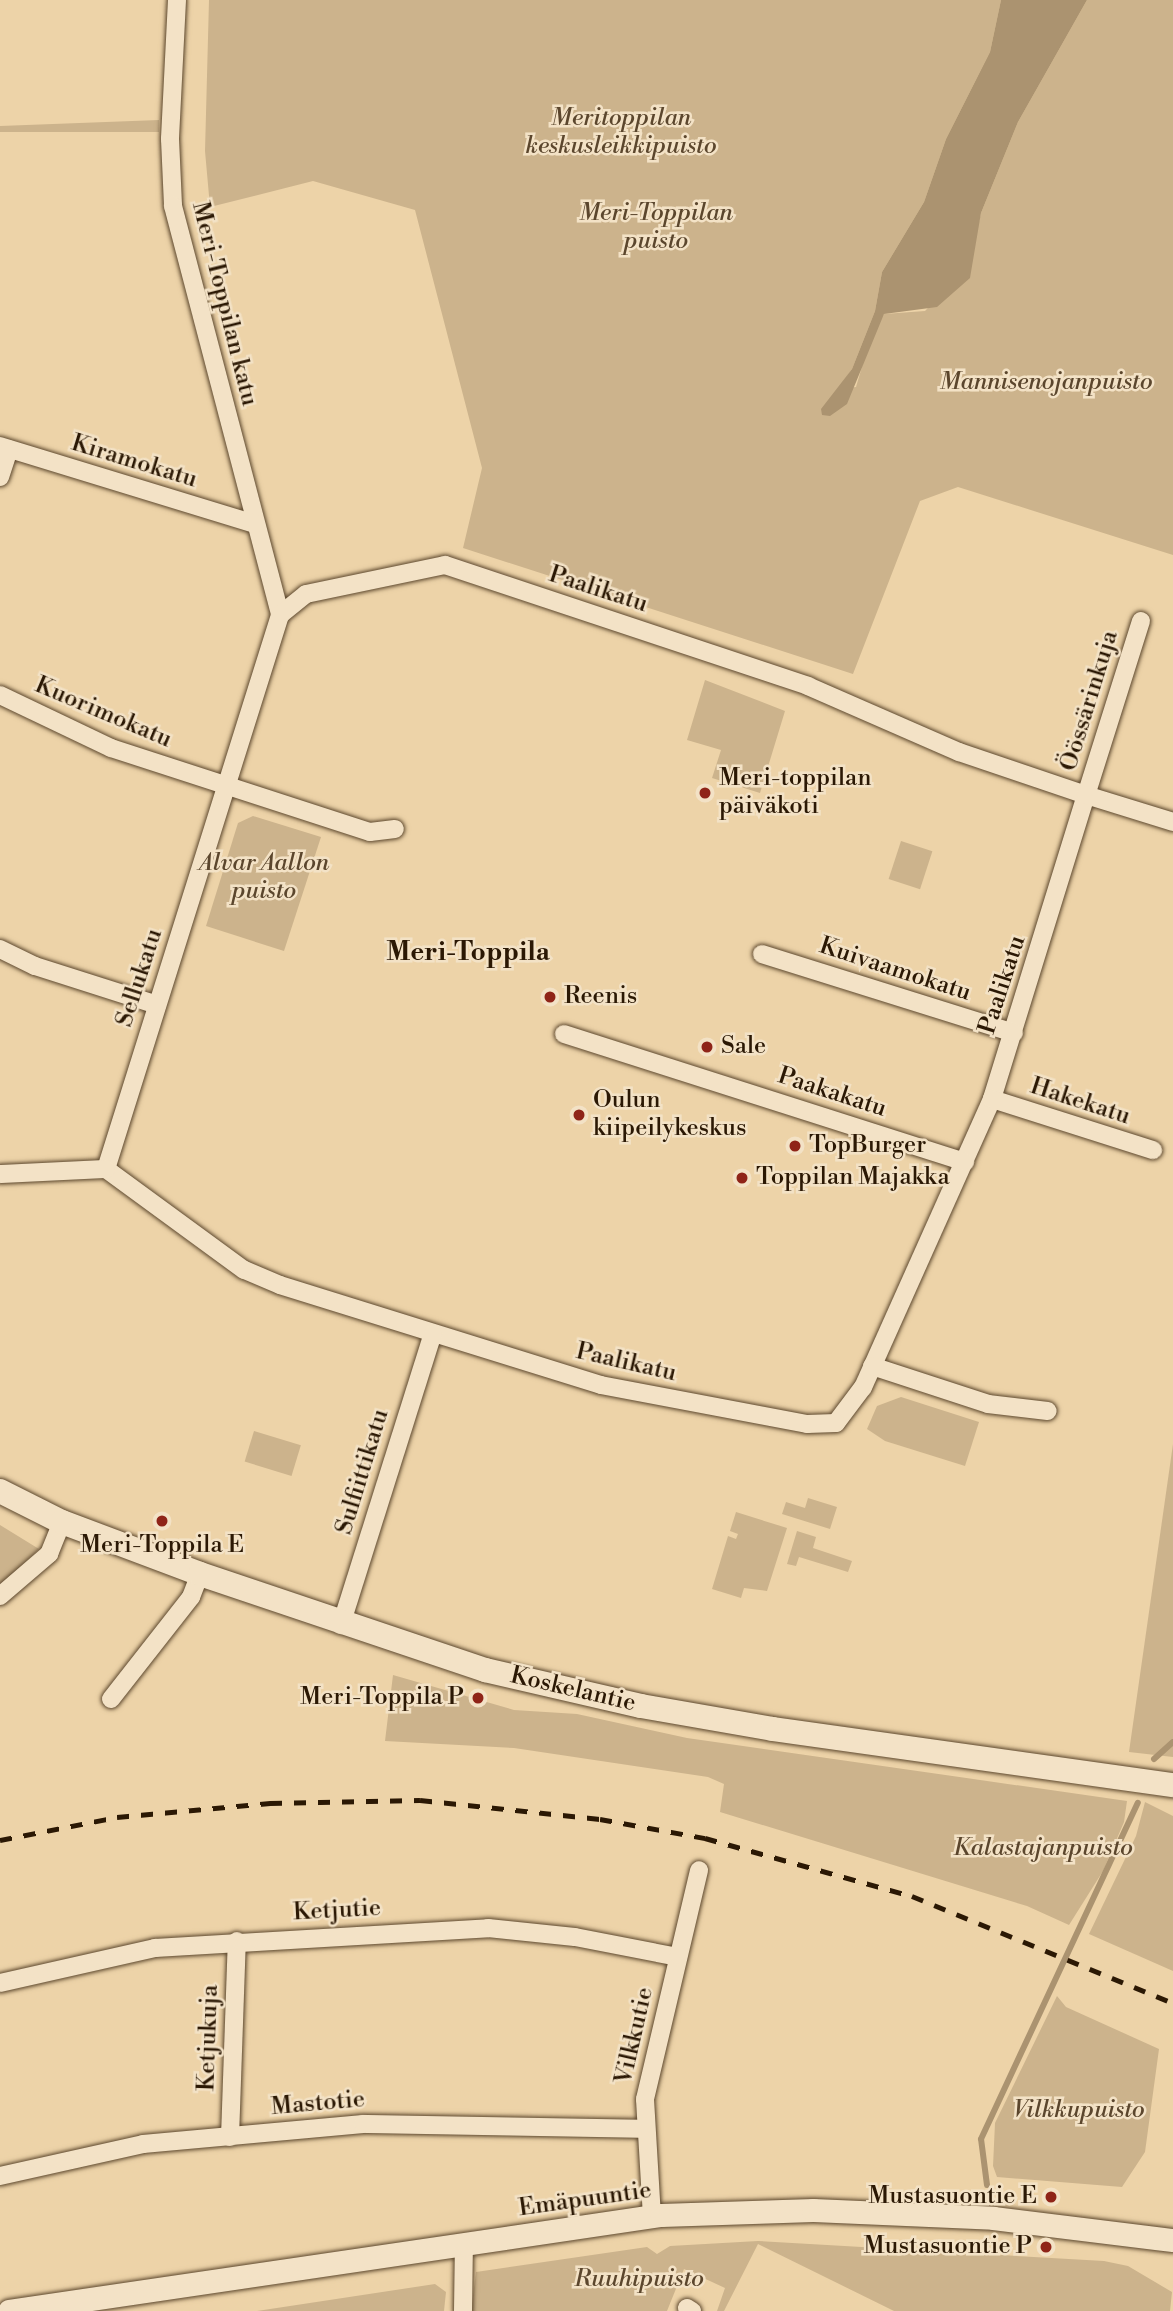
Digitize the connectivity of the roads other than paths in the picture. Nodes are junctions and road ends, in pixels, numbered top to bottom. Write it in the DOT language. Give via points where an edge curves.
graph roads {
  1 [pos="177,0"];
  2 [pos="4,448"];
  3 [pos="0,477"];
  4 [pos="255,524"];
  5 [pos="280,615"];
  6 [pos="1141,621"];
  7 [pos="0,695"];
  8 [pos="228,786"];
  9 [pos="1086,795"];
  10 [pos="1173,822"];
  11 [pos="395,829"];
  12 [pos="0,949"];
  13 [pos="762,954"];
  14 [pos="157,1005"];
  15 [pos="1014,1033"];
  16 [pos="564,1034"];
  17 [pos="992,1099"];
  18 [pos="1153,1150"];
  19 [pos="965,1161"];
  20 [pos="106,1169"];
  21 [pos="0,1174"];
  22 [pos="433,1334"];
  23 [pos="872,1366"];
  24 [pos="1048,1411"];
  25 [pos="0,1491"];
  26 [pos="62,1522"];
  27 [pos="200,1574"];
  28 [pos="0,1595"];
  29 [pos="341,1625"];
  30 [pos="111,1699"];
  31 [pos="1173,1785"];
  32 [pos="699,1870"];
  33 [pos="237,1941"];
  34 [pos="678,1957"];
  35 [pos="0,1983"];
  36 [pos="645,2129"];
  37 [pos="230,2137"];
  38 [pos="0,2176"];
  39 [pos="652,2217"];
  40 [pos="1173,2240"];
  41 [pos="464,2243"];
  42 [pos="9,2311"];
  43 [pos="463,2311"];
  1 -- 4 [label="street, Meri-Toppilan katu" via="170,139 173,206"];
  2 -- 3 [label="street"];
  2 -- 4 [label="street, Kiramokatu"];
  4 -- 5 [label="street, Meri-Toppilan katu"];
  5 -- 8 [label="street, Sellukatu"];
  5 -- 9 [label="street, Paalikatu" via="306,594 445,565 808,686 960,752"];
  6 -- 9 [label="street, Öössärinkuja"];
  7 -- 8 [label="street, Kuorimokatu" via="111,748"];
  8 -- 11 [label="street, Kuorimokatu" via="369,832"];
  8 -- 14 [label="street, Sellukatu"];
  9 -- 10 [label="street"];
  9 -- 15 [label="street, Paalikatu"];
  12 -- 14 [label="street" via="35,966"];
  13 -- 15 [label="street, Kuivaamokatu"];
  14 -- 20 [label="street, Sellukatu"];
  15 -- 17 [label="street, Paalikatu"];
  16 -- 19 [label="street, Paakakatu"];
  17 -- 18 [label="street, Hakekatu"];
  17 -- 19 [label="street, Paalikatu"];
  19 -- 23 [label="street, Paalikatu"];
  20 -- 21 [label="street"];
  20 -- 22 [label="street" via="244,1270 280,1286"];
  22 -- 23 [label="street, Paalikatu" via="601,1385 807,1424 836,1423 846,1416"];
  22 -- 29 [label="street, Sulfiittikatu"];
  23 -- 24 [label="street" via="988,1404"];
  25 -- 26 [label="main road, Koskelantie"];
  26 -- 27 [label="main road, Koskelantie"];
  26 -- 28 [label="street" via="49,1554"];
  27 -- 29 [label="main road, Koskelantie"];
  27 -- 30 [label="street" via="191,1597"];
  29 -- 31 [label="main road, Koskelantie" via="485,1670 641,1706"];
  32 -- 34 [label="street, Vilkkutie"];
  33 -- 34 [label="street, Ketjutie" via="488,1927 575,1937"];
  33 -- 35 [label="street, Ketjutie" via="155,1948"];
  33 -- 37 [label="street, Ketjukuja"];
  34 -- 36 [label="street, Vilkkutie" via="645,2099"];
  36 -- 37 [label="street, Mastotie" via="363,2124"];
  36 -- 39 [label="street, Vilkkutie"];
  37 -- 38 [label="street, Mastotie" via="143,2144"];
  39 -- 40 [label="street, Emäpuuntie" via="814,2210 993,2218"];
  39 -- 41 [label="street, Emäpuuntie"];
  41 -- 42 [label="street, Emäpuuntie"];
  41 -- 43 [label="street"];
}
